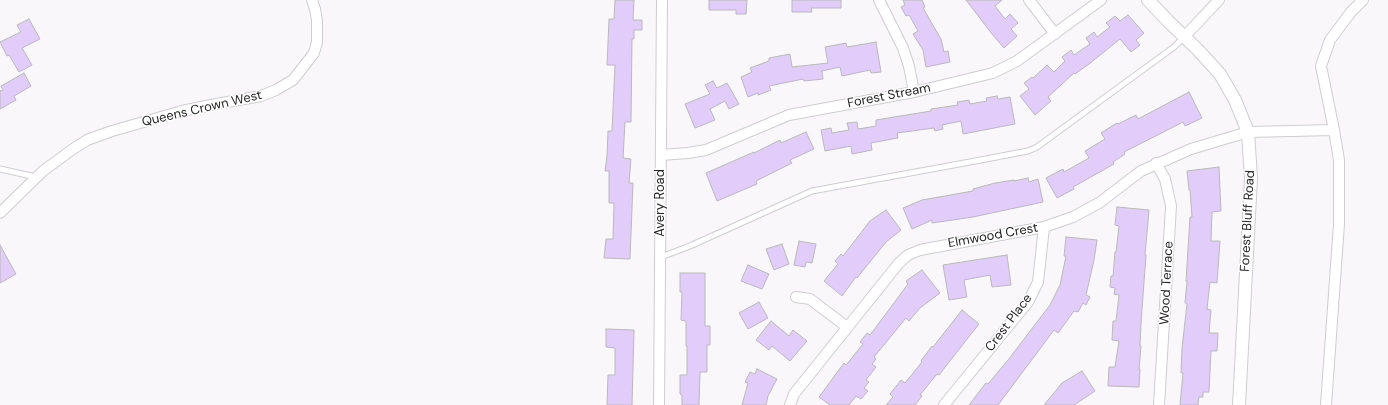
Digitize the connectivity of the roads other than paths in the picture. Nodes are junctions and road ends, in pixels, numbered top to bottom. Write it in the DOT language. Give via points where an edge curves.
graph roads {
  1 [pos="312,0"];
  2 [pos="662,0"];
  3 [pos="879,0"];
  4 [pos="1029,0"];
  5 [pos="1101,0"];
  6 [pos="1148,0"];
  7 [pos="1219,0"];
  8 [pos="1363,0"];
  9 [pos="1055,34"];
  10 [pos="1184,37"];
  11 [pos="914,92"];
  12 [pos="1334,130"];
  13 [pos="1248,132"];
  14 [pos="661,155"];
  15 [pos="1156,164"];
  16 [pos="0,169"];
  17 [pos="37,177"];
  18 [pos="0,213"];
  19 [pos="1044,227"];
  20 [pos="661,258"];
  21 [pos="796,297"];
  22 [pos="847,327"];
  23 [pos="659,405"];
  24 [pos="790,405"];
  25 [pos="944,405"];
  26 [pos="1159,405"];
  27 [pos="1239,405"];
  28 [pos="1326,405"];
  1 -- 17 [label="street, Queens Crown West" via="317,42 314,53 293,80 260,96 182,111 87,140"];
  2 -- 14 [label="street, Avery Road"];
  3 -- 11 [label="street" via="909,66"];
  4 -- 9 [label="street"];
  5 -- 9 [label="street, Forest Stream"];
  6 -- 10 [label="street, Forest Bluff Road"];
  7 -- 10 [label="street"];
  8 -- 12 [label="street" via="1330,40 1321,66"];
  9 -- 11 [label="street, Forest Stream" via="1017,61 993,73"];
  10 -- 13 [label="street, Forest Bluff Road" via="1224,80"];
  10 -- 20 [label="lane" via="1174,47 1037,147 977,161 812,191"];
  11 -- 14 [label="street, Forest Stream" via="789,115 706,150"];
  12 -- 13 [label="street, Elmwood Crest"];
  12 -- 28 [label="street" via="1339,160 1339,224"];
  13 -- 15 [label="street, Elmwood Crest" via="1191,148"];
  13 -- 27 [label="street, Forest Bluff Road" via="1251,178"];
  14 -- 20 [label="street, Avery Road"];
  15 -- 19 [label="street, Elmwood Crest" via="1141,171 1099,203 1073,217"];
  15 -- 26 [label="street, Wood Terrace" via="1165,179 1172,206"];
  16 -- 17 [label="lane"];
  17 -- 18 [label="street, Queens Crown West"];
  19 -- 22 [label="street, Elmwood Crest" via="920,250 908,255"];
  19 -- 25 [label="street, Crest Place" via="1038,282 1028,302"];
  20 -- 23 [label="street, Avery Road"];
  21 -- 22 [label="street" via="810,299"];
  22 -- 24 [label="street, Elmwood Crest" via="794,394"];
}
